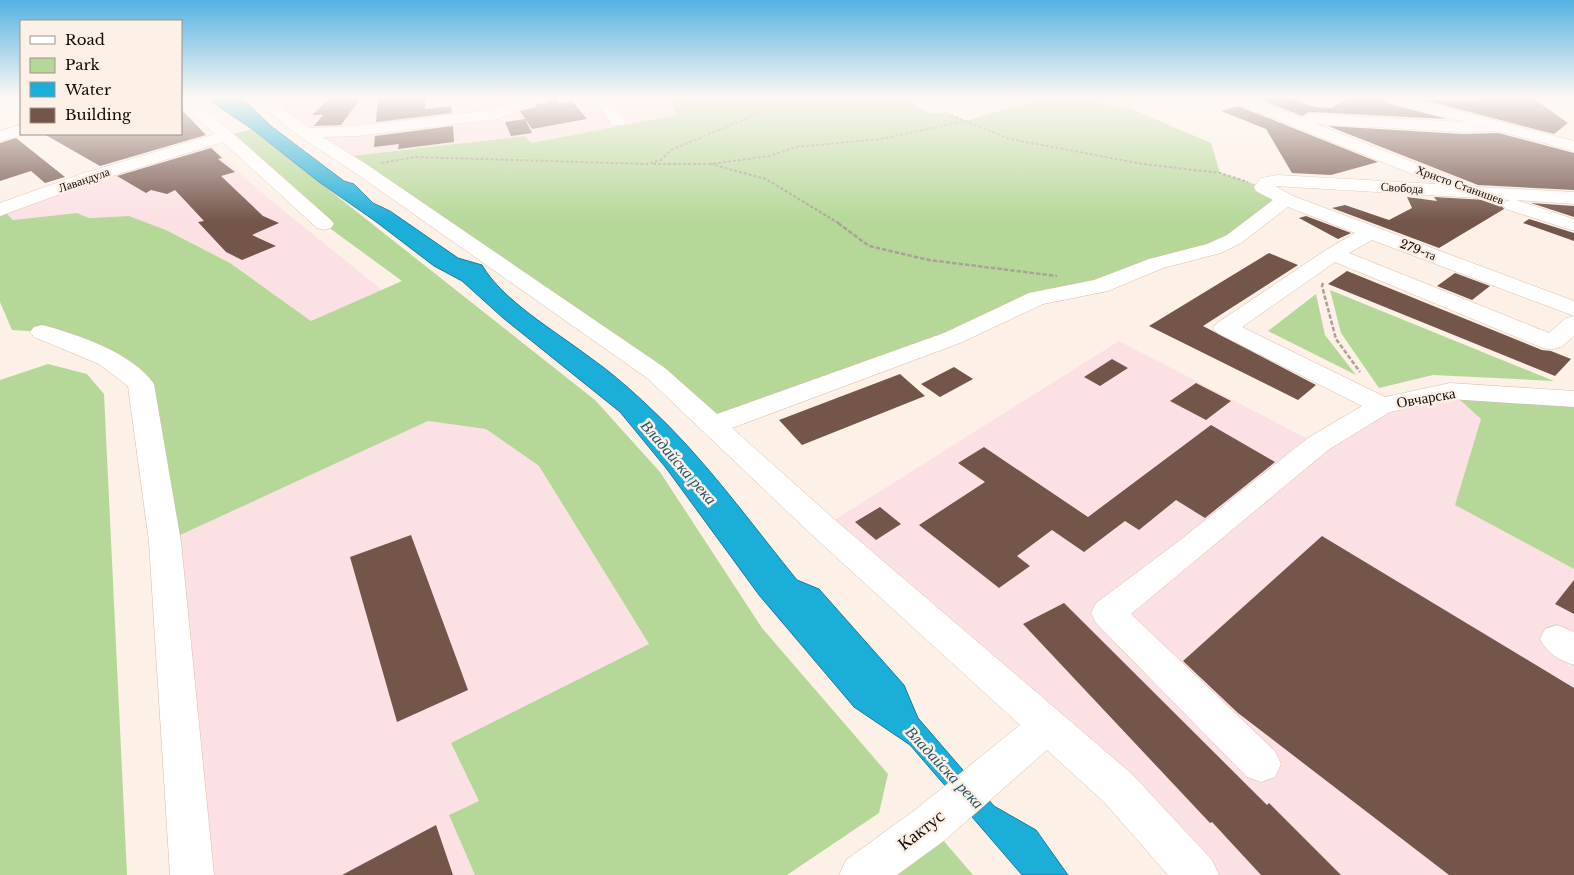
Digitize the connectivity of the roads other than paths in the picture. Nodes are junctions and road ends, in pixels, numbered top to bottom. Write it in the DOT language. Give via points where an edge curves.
graph roads {
  1 [pos="217,139"];
  2 [pos="229,139"];
  3 [pos="315,139"];
  4 [pos="1340,139"];
  5 [pos="1547,139"];
  6 [pos="1574,146"];
  7 [pos="1263,187"];
  8 [pos="1476,193"];
  9 [pos="1574,198"];
  10 [pos="1286,200"];
  11 [pos="0,210"];
  12 [pos="324,224"];
  13 [pos="1574,225"];
  14 [pos="1371,232"];
  15 [pos="1333,254"];
  16 [pos="1574,309"];
  17 [pos="1574,323"];
  18 [pos="42,332"];
  19 [pos="1574,399"];
  20 [pos="1382,406"];
  21 [pos="714,425"];
  22 [pos="1036,736"];
  23 [pos="1260,764"];
  24 [pos="192,875"];
  25 [pos="862,875"];
  26 [pos="1197,875"];
  1 -- 11 [label="street, Лавандула" via="90,177"];
  2 -- 12 [label="street"];
  3 -- 21 [label="street" via="656,373"];
  4 -- 8 [label="street, Христо Станишев"];
  5 -- 6 [label="street"];
  7 -- 8 [label="street, Свобода" via="1276,180"];
  7 -- 10 [label="street, 279-та"];
  8 -- 9 [label="street, Свобода"];
  8 -- 13 [label="street, Христо Станишев"];
  10 -- 14 [label="street, 279-та"];
  10 -- 21 [label="street" via="1234,239 1214,249 1156,263 1100,286 1037,298 952,338"];
  14 -- 15 [label="street"];
  14 -- 16 [label="street, 279-та"];
  15 -- 17 [label="street" via="1552,343"];
  15 -- 20 [label="street" via="1225,328"];
  18 -- 24 [label="street" via="109,358 142,384 164,542"];
  19 -- 20 [label="street, Овчарска" via="1450,390"];
  20 -- 23 [label="street, Овчарска" via="1318,444 1108,613"];
  21 -- 22 [label="street"];
  22 -- 25 [label="street, Кактус" via="930,825"];
  22 -- 26 [label="street" via="1119,789"];
}
